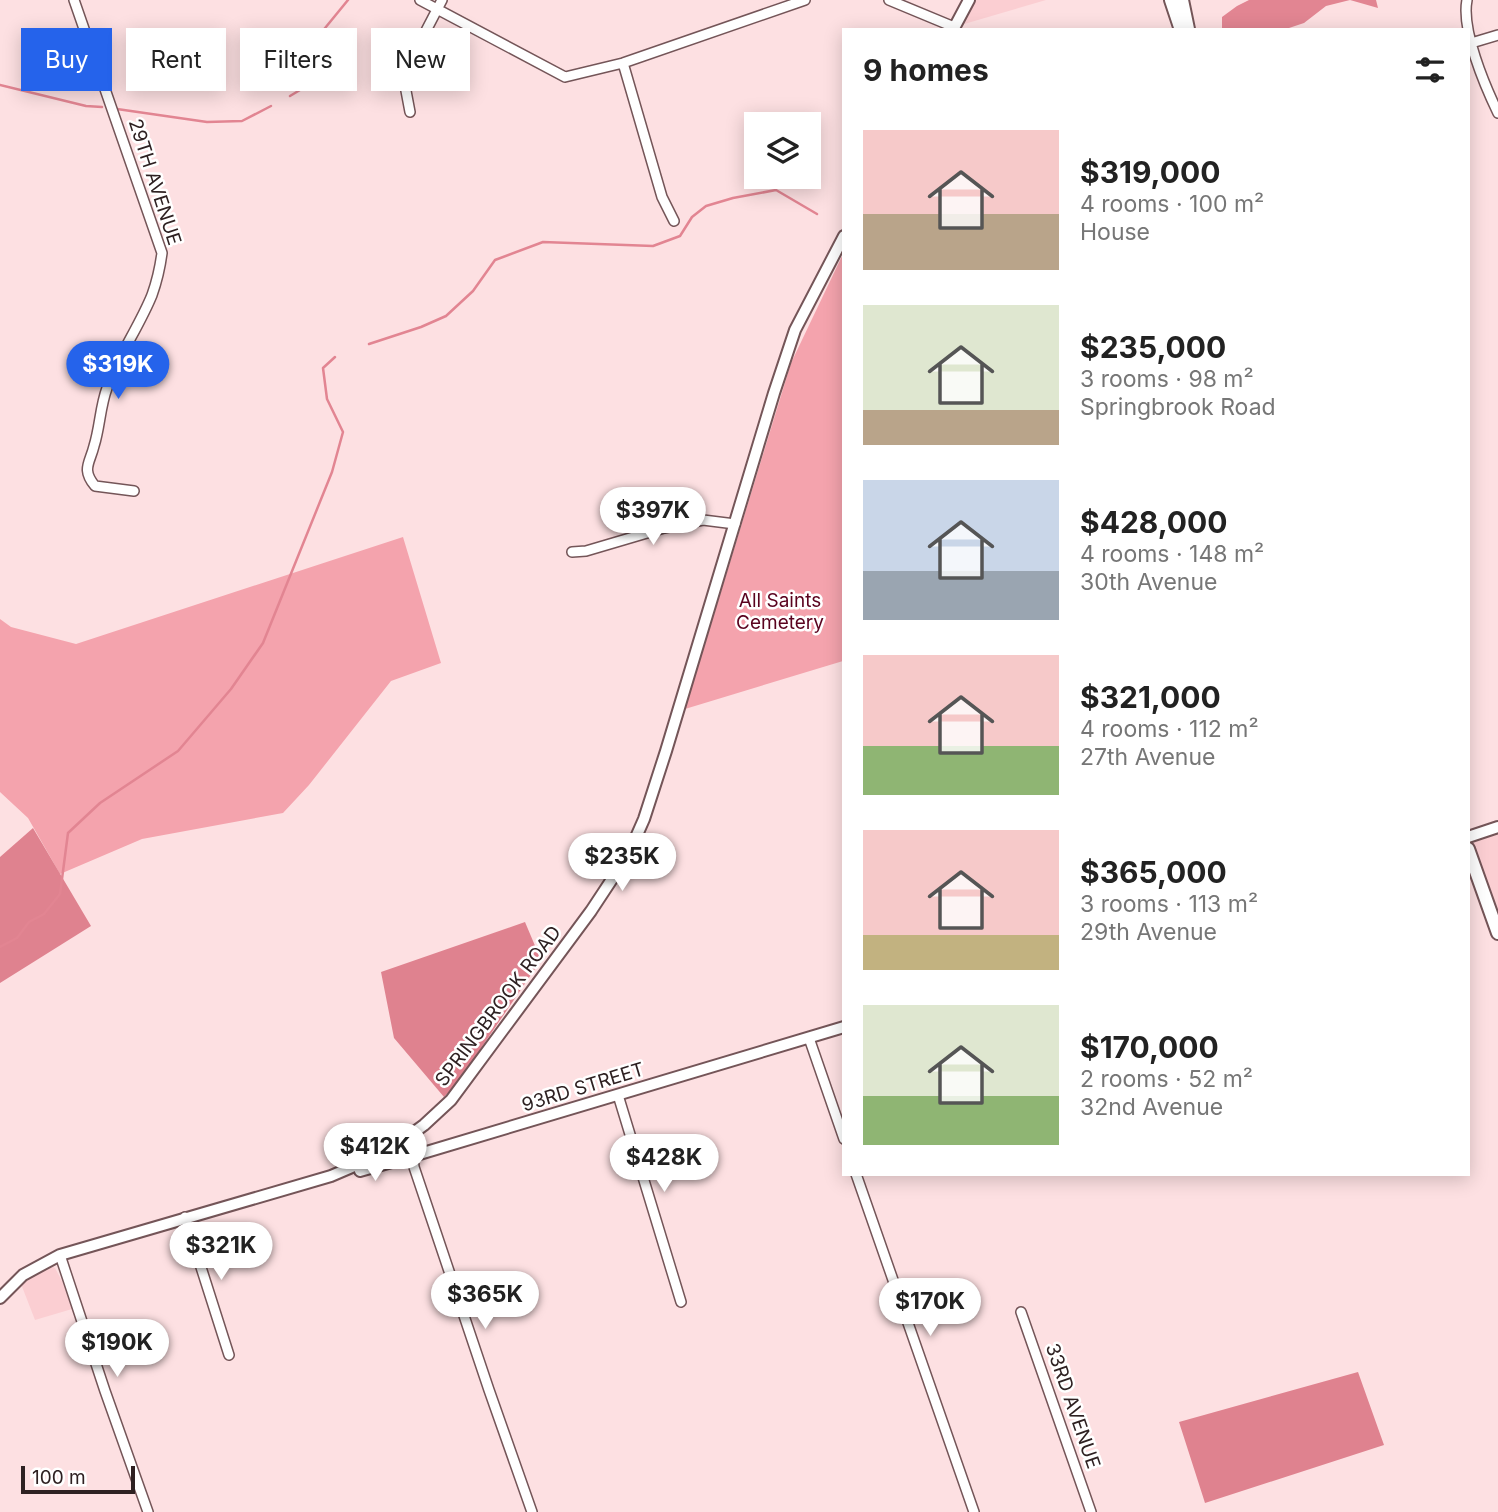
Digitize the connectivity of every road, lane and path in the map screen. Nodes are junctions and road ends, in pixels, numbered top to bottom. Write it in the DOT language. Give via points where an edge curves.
graph roads {
  1 [pos="74,0"];
  2 [pos="420,0"];
  3 [pos="442,0"];
  4 [pos="805,0"];
  5 [pos="888,0"];
  6 [pos="969,0"];
  7 [pos="1171,0"];
  8 [pos="1182,0"];
  9 [pos="1467,0"];
  10 [pos="437,9"];
  11 [pos="954,28"];
  12 [pos="1180,28"];
  13 [pos="1188,28"];
  14 [pos="1468,28"];
  15 [pos="1498,35"];
  16 [pos="1470,43"];
  17 [pos="623,63"];
  18 [pos="410,112"];
  19 [pos="1498,113"];
  20 [pos="674,221"];
  21 [pos="842,240"];
  22 [pos="134,491"];
  23 [pos="735,524"];
  24 [pos="572,552"];
  25 [pos="1498,827"];
  26 [pos="1470,836"];
  27 [pos="1470,855"];
  28 [pos="1498,933"];
  29 [pos="842,1028"];
  30 [pos="809,1038"];
  31 [pos="618,1095"];
  32 [pos="842,1133"];
  33 [pos="409,1137"];
  34 [pos="413,1156"];
  35 [pos="331,1176"];
  36 [pos="857,1176"];
  37 [pos="186,1217"];
  38 [pos="60,1255"];
  39 [pos="0,1298"];
  40 [pos="681,1301"];
  41 [pos="1021,1312"];
  42 [pos="229,1355"];
  43 [pos="148,1512"];
  44 [pos="532,1512"];
  45 [pos="974,1512"];
  46 [pos="1091,1512"];
  1 -- 22 [label="street, 29TH AVENUE" via="162,253 151,297 107,386 87,470 95,486"];
  2 -- 10 [label="street"];
  3 -- 10 [label="street"];
  4 -- 17 [label="street"];
  5 -- 11 [label="street"];
  6 -- 11 [label="street"];
  7 -- 12 [label="main road"];
  8 -- 13 [label="main road"];
  9 -- 14 [label="street"];
  10 -- 17 [label="street" via="565,77"];
  10 -- 18 [label="street" via="403,75"];
  15 -- 16 [label="street"];
  16 -- 19 [label="street"];
  17 -- 20 [label="street"];
  21 -- 23 [label="street, SPRINGBROOK ROAD" via="795,330"];
  23 -- 24 [label="street" via="703,520"];
  23 -- 33 [label="street, SPRINGBROOK ROAD" via="633,845 591,911 451,1100"];
  25 -- 26 [label="street"];
  27 -- 28 [label="main road"];
  29 -- 30 [label="street, 93RD STREET"];
  30 -- 31 [label="street, 93RD STREET"];
  30 -- 32 [label="street"];
  31 -- 34 [label="street, 93RD STREET"];
  31 -- 40 [label="street"];
  33 -- 34 [label="street"];
  33 -- 35 [label="street, SPRINGBROOK ROAD" via="380,1156"];
  34 -- 35 [label="street, 93RD STREET"];
  34 -- 44 [label="street"];
  35 -- 37 [label="street, SPRINGBROOK ROAD"];
  36 -- 45 [label="street"];
  37 -- 38 [label="street, SPRINGBROOK ROAD"];
  37 -- 42 [label="street"];
  38 -- 39 [label="street, SPRINGBROOK ROAD" via="23,1275"];
  38 -- 43 [label="street"];
  41 -- 46 [label="street, 33RD AVENUE"];
}
